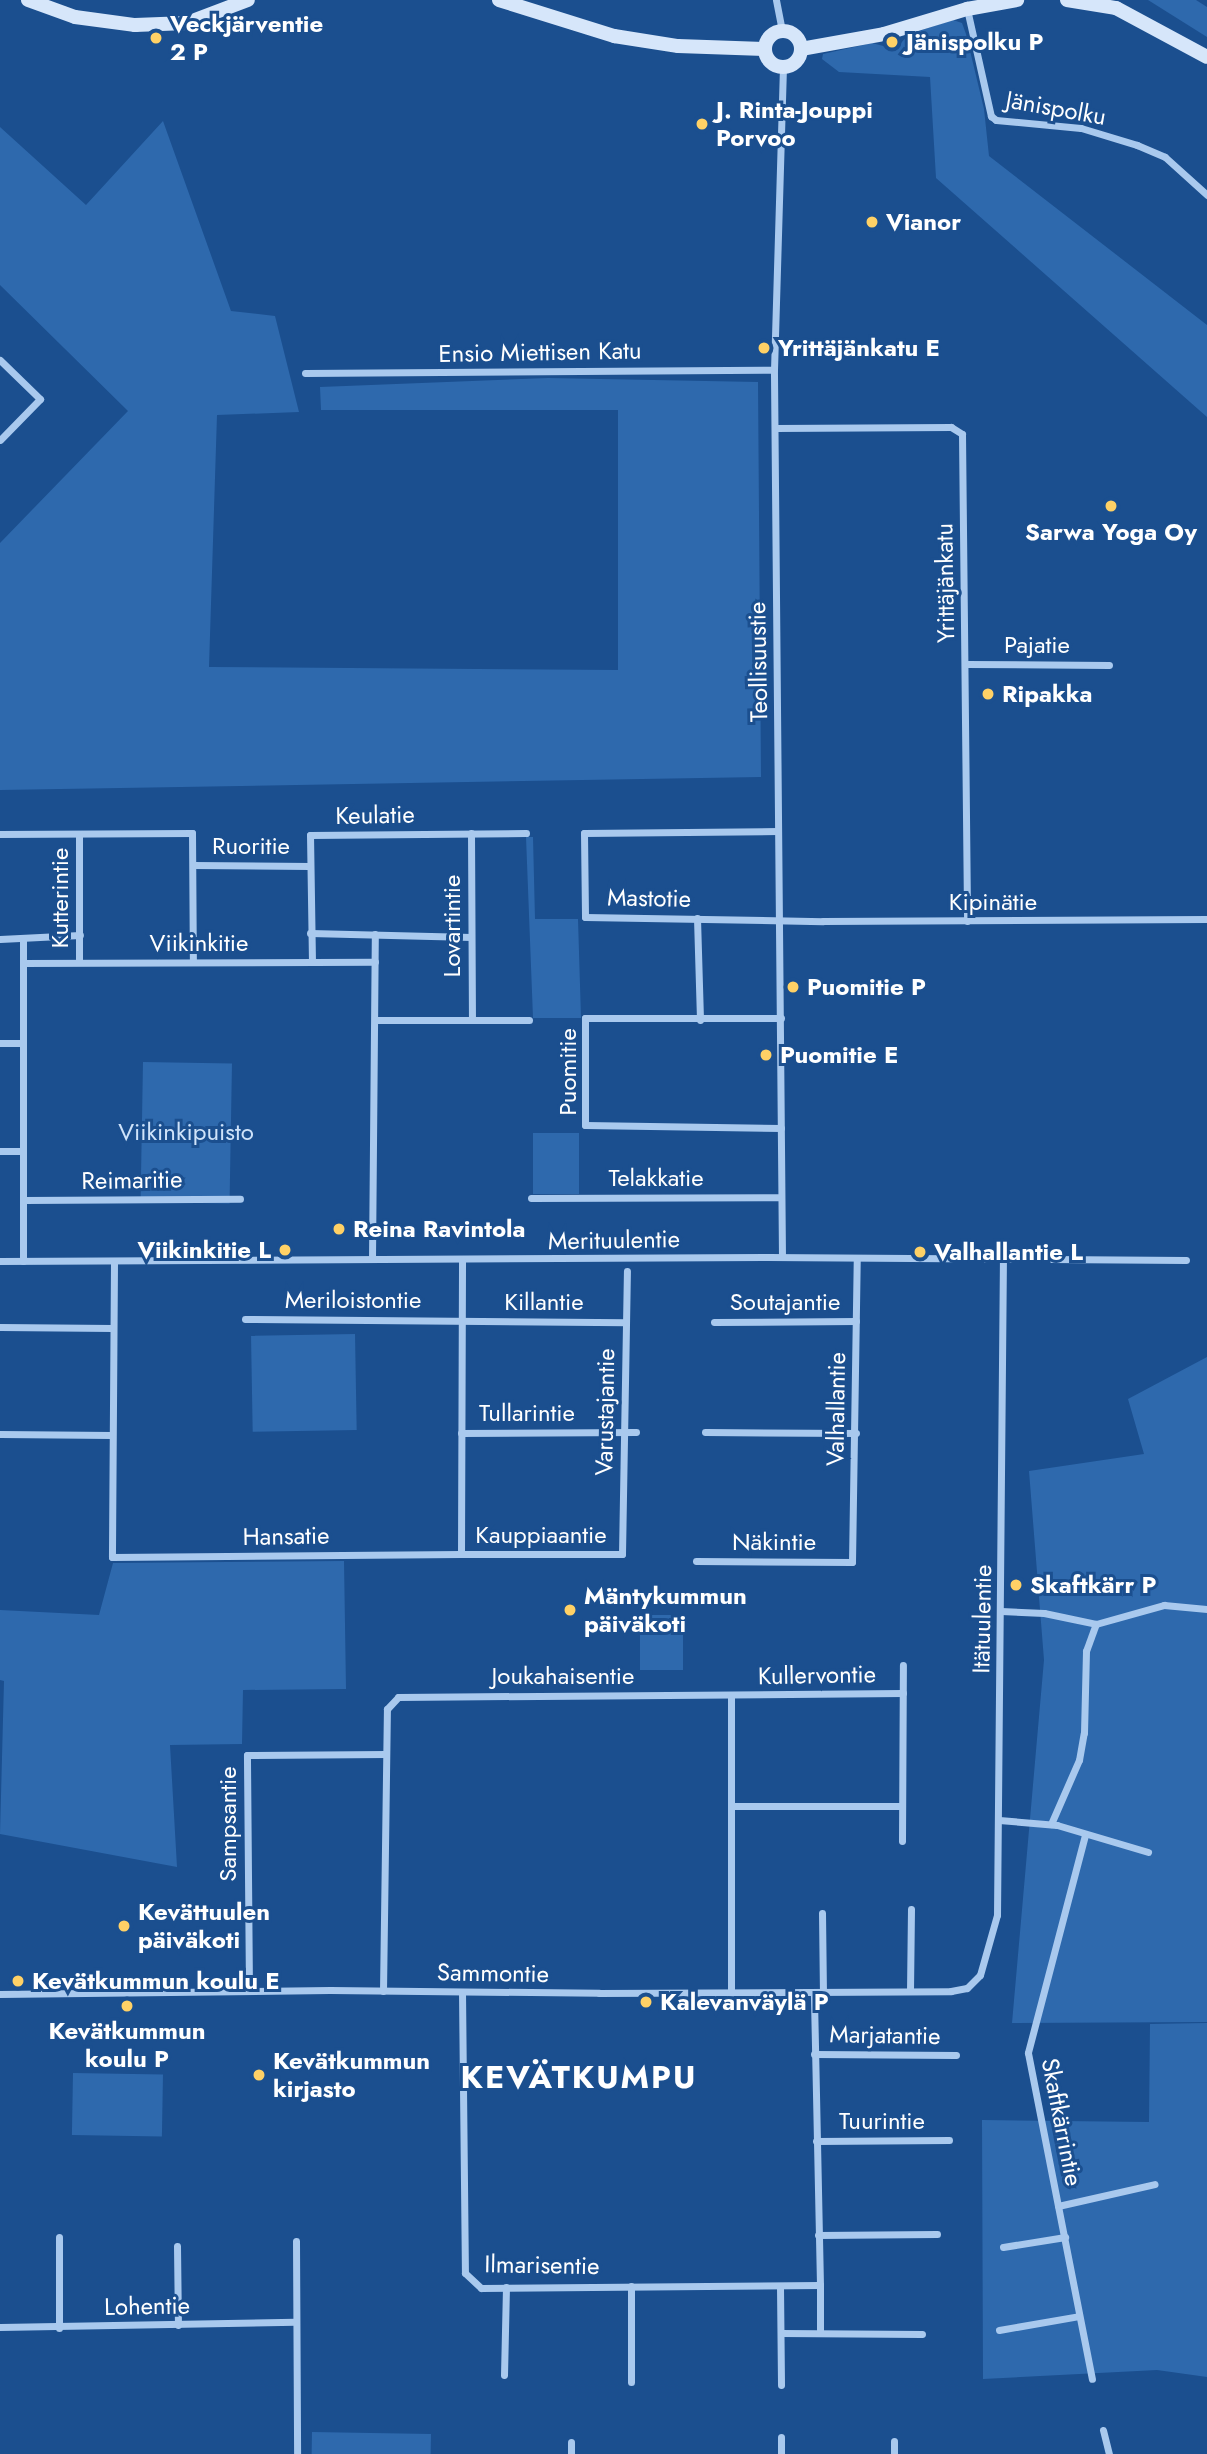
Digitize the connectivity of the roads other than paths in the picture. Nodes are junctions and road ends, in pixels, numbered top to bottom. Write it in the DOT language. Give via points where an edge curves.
graph roads {
  1 [pos="28,0"];
  2 [pos="248,0"];
  3 [pos="499,0"];
  4 [pos="776,0"];
  5 [pos="1017,0"];
  6 [pos="1067,0"];
  7 [pos="972,6"];
  8 [pos="782,30"];
  9 [pos="765,49"];
  10 [pos="801,49"];
  11 [pos="1207,57"];
  12 [pos="783,67"];
  13 [pos="1207,195"];
  14 [pos="0,360"];
  15 [pos="775,370"];
  16 [pos="305,373"];
  17 [pos="775,428"];
  18 [pos="0,440"];
  19 [pos="965,664"];
  20 [pos="1109,665"];
  21 [pos="778,831"];
  22 [pos="471,833"];
  23 [pos="526,833"];
  24 [pos="0,834"];
  25 [pos="79,834"];
  26 [pos="192,865"];
  27 [pos="310,866"];
  28 [pos="697,918"];
  29 [pos="1207,919"];
  30 [pos="780,920"];
  31 [pos="967,921"];
  32 [pos="310,933"];
  33 [pos="374,934"];
  34 [pos="80,935"];
  35 [pos="471,937"];
  36 [pos="0,939"];
  37 [pos="23,939"];
  38 [pos="193,961"];
  39 [pos="79,962"];
  40 [pos="312,962"];
  41 [pos="375,962"];
  42 [pos="23,963"];
  43 [pos="781,1018"];
  44 [pos="472,1019"];
  45 [pos="375,1020"];
  46 [pos="529,1020"];
  47 [pos="700,1020"];
  48 [pos="0,1043"];
  49 [pos="22,1043"];
  50 [pos="781,1128"];
  51 [pos="0,1151"];
  52 [pos="22,1151"];
  53 [pos="781,1197"];
  54 [pos="531,1198"];
  55 [pos="240,1199"];
  56 [pos="24,1200"];
  57 [pos="782,1257"];
  58 [pos="857,1258"];
  59 [pos="372,1259"];
  60 [pos="1003,1260"];
  61 [pos="1186,1260"];
  62 [pos="0,1261"];
  63 [pos="23,1261"];
  64 [pos="461,1261"];
  65 [pos="114,1263"];
  66 [pos="627,1271"];
  67 [pos="246,1319"];
  68 [pos="461,1321"];
  69 [pos="856,1321"];
  70 [pos="626,1322"];
  71 [pos="714,1322"];
  72 [pos="0,1327"];
  73 [pos="113,1328"];
  74 [pos="624,1432"];
  75 [pos="635,1432"];
  76 [pos="705,1432"];
  77 [pos="461,1433"];
  78 [pos="856,1433"];
  79 [pos="0,1434"];
  80 [pos="112,1435"];
  81 [pos="461,1554"];
  82 [pos="622,1555"];
  83 [pos="696,1561"];
  84 [pos="852,1562"];
  85 [pos="1207,1609"];
  86 [pos="1001,1611"];
  87 [pos="1097,1624"];
  88 [pos="903,1665"];
  89 [pos="903,1693"];
  90 [pos="731,1695"];
  91 [pos="386,1754"];
  92 [pos="732,1806"];
  93 [pos="902,1806"];
  94 [pos="999,1819"];
  95 [pos="1051,1824"];
  96 [pos="1086,1835"];
  97 [pos="902,1840"];
  98 [pos="1148,1852"];
  99 [pos="911,1909"];
  100 [pos="822,1913"];
  101 [pos="980,1975"];
  102 [pos="248,1990"];
  103 [pos="383,1991"];
  104 [pos="732,1991"];
  105 [pos="910,1991"];
  106 [pos="462,1992"];
  107 [pos="814,1992"];
  108 [pos="823,1992"];
  109 [pos="0,1993"];
  110 [pos="814,2054"];
  111 [pos="956,2055"];
  112 [pos="949,2140"];
  113 [pos="816,2141"];
  114 [pos="1155,2184"];
  115 [pos="1058,2206"];
  116 [pos="937,2234"];
  117 [pos="818,2235"];
  118 [pos="59,2236"];
  119 [pos="1065,2237"];
  120 [pos="296,2241"];
  121 [pos="177,2246"];
  122 [pos="1003,2247"];
  123 [pos="820,2285"];
  124 [pos="631,2286"];
  125 [pos="506,2287"];
  126 [pos="780,2287"];
  127 [pos="1079,2316"];
  128 [pos="295,2322"];
  129 [pos="178,2325"];
  130 [pos="0,2327"];
  131 [pos="59,2328"];
  132 [pos="999,2330"];
  133 [pos="781,2333"];
  134 [pos="820,2333"];
  135 [pos="922,2334"];
  136 [pos="504,2375"];
  137 [pos="1091,2379"];
  138 [pos="631,2382"];
  139 [pos="781,2385"];
  140 [pos="1103,2430"];
  141 [pos="781,2437"];
  142 [pos="894,2441"];
  143 [pos="571,2442"];
  144 [pos="297,2454"];
  145 [pos="571,2454"];
  146 [pos="781,2454"];
  147 [pos="894,2454"];
  148 [pos="1109,2454"];
  1 -- 2 [label="main road" via="75,17 135,26 187,23"];
  3 -- 9 [label="main road" via="614,36 678,46"];
  4 -- 8 [label="street"];
  5 -- 7 [label="main road"];
  6 -- 11 [label="main road" via="1116,8"];
  7 -- 10 [label="main road" via="884,34"];
  7 -- 13 [label="street, Jänispolku" via="991,116 1081,128 1137,145 1165,157"];
  8 -- 9 [label="main road" via="769,36"];
  8 -- 10 [label="main road" via="796,36"];
  9 -- 12 [label="main road" via="770,62"];
  10 -- 12 [label="main road" via="796,62"];
  12 -- 15 [label="street, Teollisuustie"];
  14 -- 18 [label="street" via="40,399"];
  15 -- 16 [label="street, Ensio Miettisen Katu"];
  15 -- 17 [label="street, Teollisuustie"];
  17 -- 19 [label="street, Yrittäjänkatu" via="951,427 962,434"];
  17 -- 21 [label="street, Teollisuustie"];
  19 -- 20 [label="street, Pajatie"];
  19 -- 31 [label="street, Yrittäjänkatu"];
  21 -- 28 [label="street, Mastotie" via="584,832 586,917"];
  21 -- 30 [label="street, Teollisuustie"];
  22 -- 23 [label="street, Keulatie"];
  22 -- 27 [label="street, Keulatie" via="310,835"];
  22 -- 35 [label="street, Lovartintie"];
  24 -- 25 [label="street"];
  25 -- 26 [label="street" via="192,834"];
  25 -- 34 [label="street, Kutterintie"];
  26 -- 27 [label="street, Ruoritie"];
  26 -- 38 [label="street"];
  27 -- 32 [label="street, Keulatie"];
  28 -- 30 [label="street, Mastotie"];
  28 -- 47 [label="street"];
  29 -- 31 [label="street, Kipinätie"];
  30 -- 31 [label="street, Kipinätie"];
  30 -- 43 [label="street, Teollisuustie"];
  32 -- 33 [label="street"];
  32 -- 40 [label="street, Keulatie"];
  33 -- 35 [label="street"];
  33 -- 41 [label="street"];
  34 -- 37 [label="street"];
  34 -- 39 [label="street, Kutterintie"];
  35 -- 44 [label="street, Lovartintie"];
  36 -- 37 [label="street"];
  37 -- 42 [label="street"];
  38 -- 39 [label="street, Viikinkitie"];
  38 -- 40 [label="street, Viikinkitie"];
  39 -- 42 [label="street, Viikinkitie"];
  40 -- 41 [label="street, Viikinkitie"];
  41 -- 45 [label="street"];
  42 -- 49 [label="street"];
  43 -- 47 [label="street, Puomitie"];
  43 -- 50 [label="street, Teollisuustie"];
  44 -- 45 [label="street"];
  44 -- 46 [label="street"];
  45 -- 59 [label="street"];
  47 -- 50 [label="street, Puomitie" via="585,1018 585,1125"];
  48 -- 49 [label="street"];
  49 -- 52 [label="street"];
  50 -- 53 [label="street, Teollisuustie"];
  51 -- 52 [label="street"];
  52 -- 56 [label="street"];
  53 -- 54 [label="street, Telakkatie"];
  53 -- 57 [label="street, Teollisuustie"];
  55 -- 56 [label="street, Reimaritie"];
  56 -- 63 [label="street"];
  57 -- 58 [label="street, Merituulentie"];
  57 -- 64 [label="street, Merituulentie"];
  58 -- 60 [label="street, Merituulentie"];
  58 -- 69 [label="street, Valhallantie"];
  59 -- 64 [label="street, Merituulentie"];
  59 -- 65 [label="street, Merituulentie"];
  60 -- 61 [label="street, Merituulentie"];
  60 -- 86 [label="street, Itätuulentie"];
  62 -- 63 [label="street, Merituulentie"];
  63 -- 65 [label="street, Merituulentie"];
  64 -- 68 [label="street"];
  65 -- 73 [label="street, Hansatie"];
  66 -- 70 [label="street, Varustajantie"];
  67 -- 68 [label="street, Meriloistontie"];
  68 -- 70 [label="street, Killantie"];
  68 -- 77 [label="street"];
  69 -- 71 [label="street, Soutajantie"];
  69 -- 78 [label="street, Valhallantie"];
  70 -- 74 [label="street, Varustajantie"];
  72 -- 73 [label="street"];
  73 -- 80 [label="street, Hansatie"];
  74 -- 75 [label="street, Tullarintie"];
  74 -- 77 [label="street, Tullarintie"];
  74 -- 82 [label="street, Varustajantie"];
  76 -- 78 [label="street"];
  77 -- 81 [label="street"];
  78 -- 84 [label="street, Valhallantie"];
  79 -- 80 [label="street"];
  80 -- 81 [label="street, Hansatie" via="112,1557"];
  81 -- 82 [label="street, Kauppiaantie"];
  83 -- 84 [label="street, Näkintie"];
  85 -- 87 [label="street" via="1164,1605"];
  86 -- 87 [label="street" via="1044,1613"];
  86 -- 94 [label="street, Itätuulentie"];
  87 -- 95 [label="street" via="1086,1651 1081,1746"];
  88 -- 89 [label="street, Kullervontie"];
  89 -- 90 [label="street, Kullervontie"];
  89 -- 93 [label="street, Kullervontie"];
  90 -- 91 [label="street, Joukahaisentie" via="398,1697 387,1709"];
  90 -- 92 [label="street"];
  91 -- 102 [label="street, Sampsantie" via="247,1755"];
  91 -- 103 [label="street, Joukahaisentie"];
  92 -- 93 [label="street"];
  92 -- 104 [label="street"];
  93 -- 97 [label="street, Kullervontie"];
  94 -- 95 [label="street"];
  94 -- 101 [label="street, Itätuulentie" via="997,1915"];
  95 -- 96 [label="street"];
  96 -- 98 [label="street"];
  96 -- 115 [label="street, Skaftkärrintie" via="1028,2053"];
  99 -- 105 [label="street"];
  100 -- 108 [label="street"];
  101 -- 105 [label="street, Sammontie" via="962,1991"];
  102 -- 103 [label="street, Sammontie"];
  102 -- 109 [label="street, Sammontie"];
  103 -- 106 [label="street, Sammontie"];
  104 -- 106 [label="street, Sammontie"];
  104 -- 107 [label="street, Sammontie"];
  105 -- 108 [label="street, Sammontie"];
  106 -- 125 [label="street, Ilmarisentie" via="466,2273 481,2288"];
  107 -- 108 [label="street, Sammontie"];
  107 -- 110 [label="street"];
  110 -- 111 [label="street, Marjatantie"];
  110 -- 113 [label="street"];
  112 -- 113 [label="street, Tuurintie"];
  113 -- 117 [label="street"];
  114 -- 115 [label="street"];
  115 -- 119 [label="street, Skaftkärrintie"];
  116 -- 117 [label="street"];
  117 -- 123 [label="street"];
  118 -- 131 [label="street"];
  119 -- 122 [label="street"];
  119 -- 127 [label="street, Skaftkärrintie"];
  120 -- 128 [label="street"];
  121 -- 129 [label="street"];
  123 -- 126 [label="street, Ilmarisentie"];
  123 -- 134 [label="street"];
  124 -- 125 [label="street, Ilmarisentie"];
  124 -- 126 [label="street, Ilmarisentie"];
  124 -- 138 [label="street"];
  125 -- 136 [label="street"];
  126 -- 133 [label="street"];
  127 -- 132 [label="street"];
  127 -- 137 [label="street, Skaftkärrintie"];
  128 -- 129 [label="street, Lohentie"];
  128 -- 144 [label="street"];
  129 -- 131 [label="street, Lohentie"];
  130 -- 131 [label="street, Lohentie"];
  133 -- 134 [label="street"];
  133 -- 139 [label="street"];
  134 -- 135 [label="street"];
  140 -- 148 [label="street"];
  141 -- 146 [label="street"];
  142 -- 147 [label="street"];
  143 -- 145 [label="street"];
}
